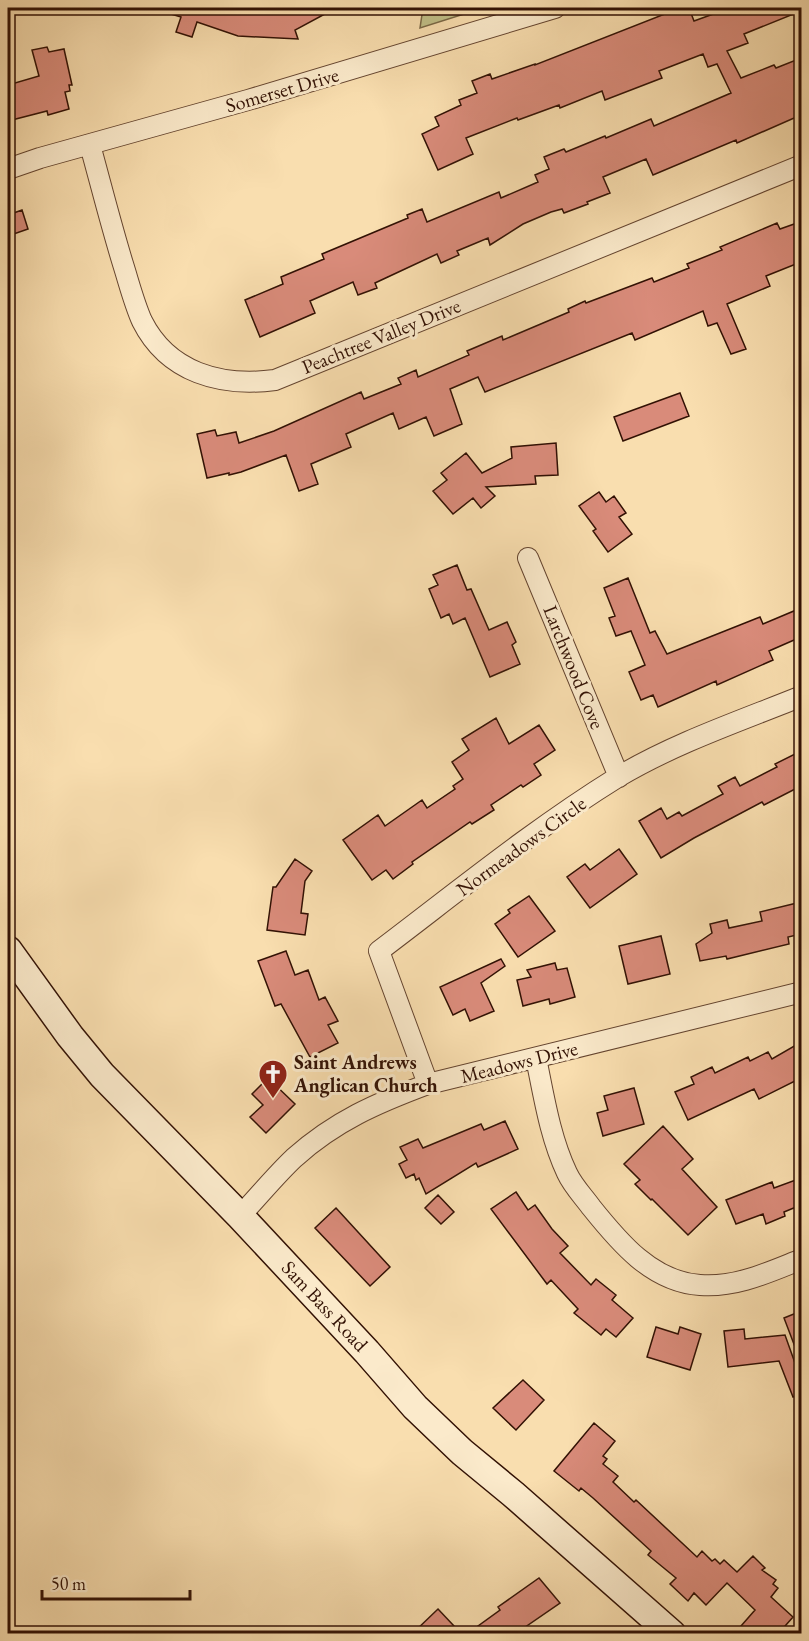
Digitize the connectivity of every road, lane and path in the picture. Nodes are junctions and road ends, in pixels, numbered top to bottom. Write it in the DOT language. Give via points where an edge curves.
graph roads {
  1 [pos="555,8"];
  2 [pos="90,145"];
  3 [pos="801,165"];
  4 [pos="8,168"];
  5 [pos="528,558"];
  6 [pos="801,696"];
  7 [pos="619,777"];
  8 [pos="8,950"];
  9 [pos="801,992"];
  10 [pos="536,1058"];
  11 [pos="428,1084"];
  12 [pos="240,1216"];
  13 [pos="801,1259"];
  14 [pos="672,1634"];
  1 -- 2 [label="street, Somerset Drive"];
  2 -- 3 [label="street, Peachtree Valley Drive" via="111,226 144,324 170,356 185,367 206,377 230,381 275,380"];
  2 -- 4 [label="street, Somerset Drive"];
  5 -- 7 [label="street, Larchwood Cove"];
  6 -- 7 [label="street, Normeadows Circle" via="664,753"];
  7 -- 11 [label="street, Normeadows Circle" via="524,841 379,951"];
  8 -- 12 [label="main road, Sam Bass Road" via="102,1075"];
  9 -- 10 [label="street, Meadows Drive"];
  10 -- 11 [label="street, Meadows Drive"];
  10 -- 13 [label="street" via="552,1137 568,1175 635,1256 655,1271 702,1286 739,1282"];
  11 -- 12 [label="street, Meadows Drive" via="379,1102 320,1137 293,1159"];
  12 -- 14 [label="main road, Sam Bass Road" via="415,1407"];
}
